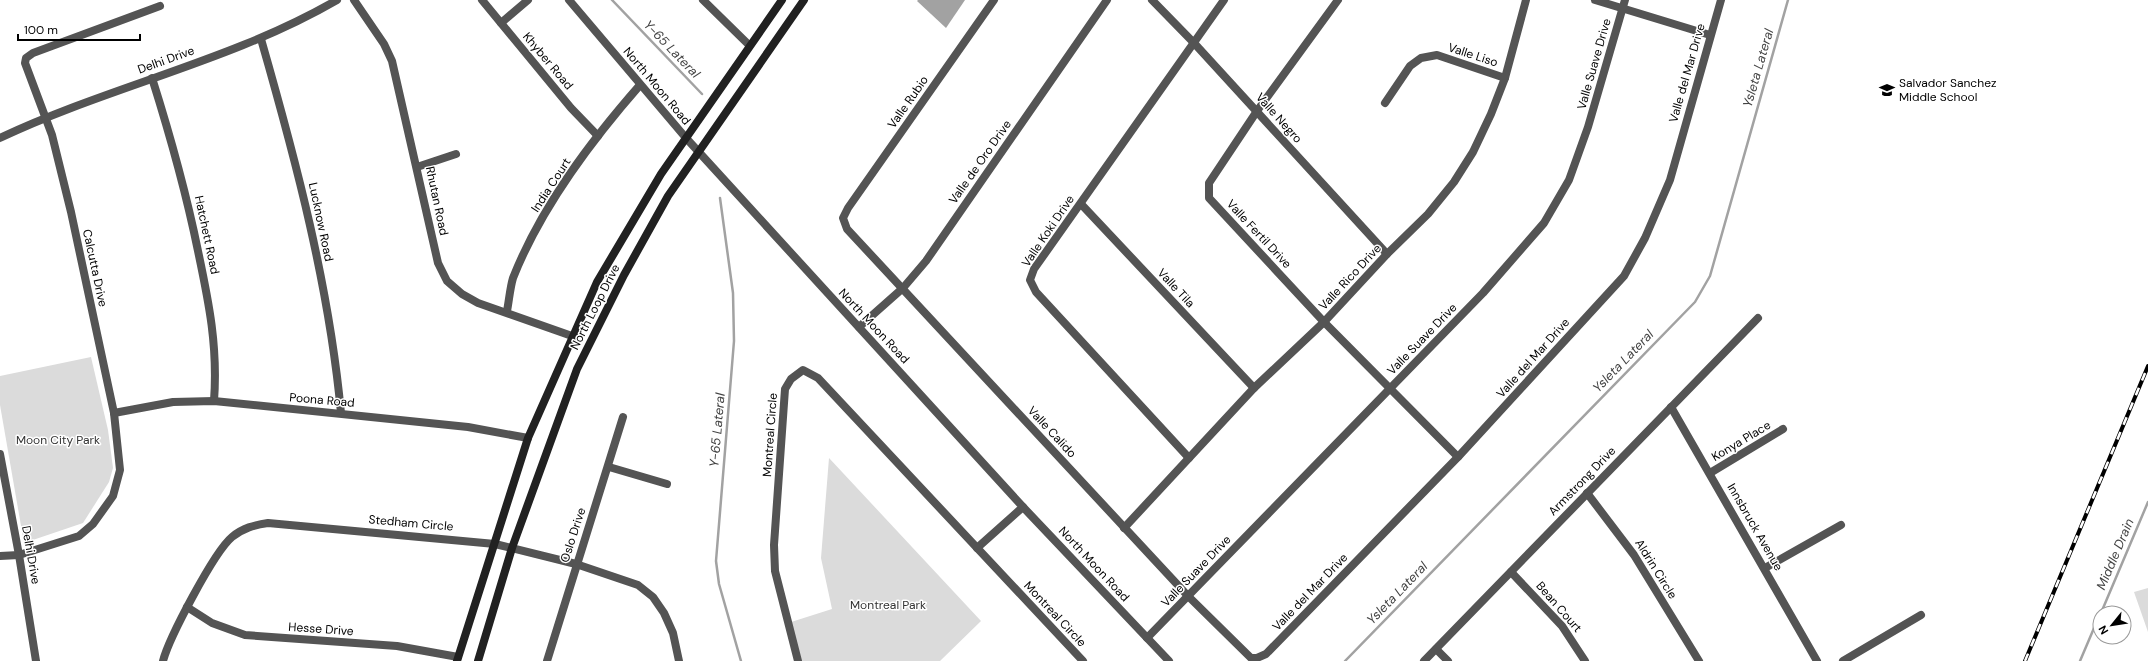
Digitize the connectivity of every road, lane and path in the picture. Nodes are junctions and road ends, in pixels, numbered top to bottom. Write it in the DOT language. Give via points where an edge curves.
graph roads {
  1 [pos="338,0"];
  2 [pos="354,0"];
  3 [pos="482,0"];
  4 [pos="528,0"];
  5 [pos="569,0"];
  6 [pos="703,0"];
  7 [pos="782,0"];
  8 [pos="804,0"];
  9 [pos="994,0"];
  10 [pos="1107,0"];
  11 [pos="1152,0"];
  12 [pos="1224,0"];
  13 [pos="1338,0"];
  14 [pos="1526,0"];
  15 [pos="1595,0"];
  16 [pos="1721,0"];
  17 [pos="1624,4"];
  18 [pos="160,6"];
  19 [pos="501,23"];
  20 [pos="1710,35"];
  21 [pos="261,39"];
  22 [pos="1194,42"];
  23 [pos="749,45"];
  24 [pos="152,78"];
  25 [pos="1505,78"];
  26 [pos="640,85"];
  27 [pos="1385,103"];
  28 [pos="1257,111"];
  29 [pos="45,116"];
  30 [pos="598,136"];
  31 [pos="0,138"];
  32 [pos="686,138"];
  33 [pos="698,151"];
  34 [pos="456,154"];
  35 [pos="417,167"];
  36 [pos="1081,204"];
  37 [pos="843,218"];
  38 [pos="1387,254"];
  39 [pos="903,288"];
  40 [pos="507,311"];
  41 [pos="1758,318"];
  42 [pos="1324,322"];
  43 [pos="859,327"];
  44 [pos="572,336"];
  45 [pos="1254,388"];
  46 [pos="1391,389"];
  47 [pos="214,401"];
  48 [pos="1671,407"];
  49 [pos="114,413"];
  50 [pos="341,413"];
  51 [pos="623,417"];
  52 [pos="1783,430"];
  53 [pos="528,438"];
  54 [pos="0,454"];
  55 [pos="1458,457"];
  56 [pos="1189,458"];
  57 [pos="609,467"];
  58 [pos="1710,473"];
  59 [pos="667,484"];
  60 [pos="1587,493"];
  61 [pos="1023,507"];
  62 [pos="1841,525"];
  63 [pos="1124,528"];
  64 [pos="495,544"];
  65 [pos="512,548"];
  66 [pos="977,548"];
  67 [pos="19,555"];
  68 [pos="0,556"];
  69 [pos="576,564"];
  70 [pos="1765,568"];
  71 [pos="1511,572"];
  72 [pos="1188,596"];
  73 [pos="188,607"];
  74 [pos="1921,615"];
  75 [pos="1147,638"];
  76 [pos="1436,649"];
  77 [pos="1251,658"];
  78 [pos="458,659"];
  79 [pos="36,661"];
  80 [pos="163,661"];
  81 [pos="478,661"];
  82 [pos="547,661"];
  83 [pos="679,661"];
  84 [pos="798,661"];
  85 [pos="1084,661"];
  86 [pos="1169,661"];
  87 [pos="1424,661"];
  88 [pos="1448,661"];
  89 [pos="1585,661"];
  90 [pos="1699,661"];
  91 [pos="1817,661"];
  92 [pos="1843,661"];
  1 -- 21 [label="street, Delhi Drive"];
  2 -- 35 [label="street, Rhutan Road" via="384,44 392,61"];
  3 -- 19 [label="street, Khyber Road"];
  4 -- 19 [label="street"];
  5 -- 26 [label="street, North Moon Road"];
  6 -- 23 [label="street"];
  7 -- 23 [label="main road, North Loop Drive"];
  8 -- 33 [label="main road, North Loop Drive"];
  9 -- 37 [label="street, Valle Rubio"];
  10 -- 39 [label="street, Valle de Oro Drive" via="926,261"];
  11 -- 22 [label="street, Valle Negro"];
  12 -- 22 [label="street, Valle Koki Drive"];
  13 -- 28 [label="street, Valle Fertil Drive"];
  14 -- 25 [label="street, Valle Rico Drive"];
  15 -- 17 [label="street"];
  16 -- 20 [label="street, Valle del Mar Drive"];
  17 -- 20 [label="street"];
  17 -- 46 [label="street, Valle Suave Drive" via="1588,127 1568,180 1544,223 1483,293"];
  18 -- 29 [label="street, Calcutta Drive" via="29,55 25,66"];
  19 -- 30 [label="street, Khyber Road" via="571,108"];
  20 -- 55 [label="street, Valle del Mar Drive" via="1670,180 1645,238 1624,276"];
  21 -- 24 [label="street, Delhi Drive"];
  21 -- 50 [label="street, Lucknow Road" via="296,165 332,330"];
  22 -- 28 [label="street, Valle Negro"];
  22 -- 36 [label="street, Valle Koki Drive"];
  23 -- 32 [label="main road, North Loop Drive"];
  24 -- 29 [label="street, Delhi Drive"];
  24 -- 47 [label="street, Hatchett Road" via="186,194 209,308 216,354"];
  25 -- 27 [label="street, Valle Liso" via="1437,55 1421,58 1410,66"];
  25 -- 38 [label="street, Valle Rico Drive" via="1473,152 1454,182 1428,214"];
  26 -- 30 [label="street, India Court"];
  26 -- 32 [label="street, North Moon Road"];
  28 -- 38 [label="street, Valle Negro"];
  28 -- 42 [label="street, Valle Fertil Drive" via="1209,183 1209,198"];
  29 -- 31 [label="street, Delhi Drive"];
  29 -- 49 [label="street, Calcutta Drive" via="71,212"];
  30 -- 40 [label="street, India Court" via="553,200 532,238 513,280"];
  32 -- 33 [label="street, North Moon Road"];
  32 -- 44 [label="main road, North Loop Drive" via="632,219 597,282"];
  33 -- 43 [label="street, North Moon Road"];
  33 -- 65 [label="main road, North Loop Drive" via="664,202 577,369"];
  34 -- 35 [label="street"];
  35 -- 40 [label="street, Rhutan Road" via="438,263 447,281 462,294 478,302"];
  36 -- 45 [label="street, Valle Tila"];
  36 -- 56 [label="street, Valle Koki Drive" via="1034,269 1030,280 1036,292"];
  37 -- 39 [label="street, Valle Calido" via="847,229"];
  38 -- 42 [label="street, Valle Rico Drive"];
  39 -- 43 [label="street, Valle de Oro Drive"];
  39 -- 63 [label="street, Valle Calido"];
  40 -- 44 [label="street, Rhutan Road"];
  41 -- 48 [label="street, Armstrong Drive"];
  42 -- 45 [label="street, Valle Rico Drive"];
  42 -- 46 [label="street, Valle Fertil Drive"];
  43 -- 61 [label="street, North Moon Road"];
  44 -- 53 [label="main road, North Loop Drive"];
  45 -- 56 [label="street, Valle Rico Drive"];
  46 -- 55 [label="street, Valle Fertil Drive"];
  46 -- 72 [label="street, Valle Suave Drive"];
  47 -- 49 [label="street, Poona Road" via="173,402"];
  47 -- 50 [label="street, Poona Road"];
  48 -- 58 [label="street, Innsbruck Avenue"];
  48 -- 60 [label="street, Armstrong Drive"];
  49 -- 67 [label="street, Calcutta Drive" via="120,470 113,496 93,524 79,536"];
  50 -- 53 [label="street, Poona Road" via="468,427"];
  51 -- 57 [label="street, Oslo Drive"];
  52 -- 58 [label="street, Konya Place"];
  53 -- 64 [label="main road, North Loop Drive"];
  54 -- 67 [label="street, Delhi Drive"];
  55 -- 77 [label="street, Valle del Mar Drive" via="1266,654"];
  56 -- 63 [label="street, Valle Rico Drive"];
  57 -- 59 [label="street"];
  57 -- 69 [label="street, Oslo Drive"];
  58 -- 70 [label="street, Innsbruck Avenue"];
  60 -- 71 [label="street, Armstrong Drive"];
  60 -- 90 [label="street, Aldrin Circle" via="1634,555"];
  61 -- 66 [label="street"];
  61 -- 75 [label="street, North Moon Road"];
  62 -- 70 [label="street"];
  63 -- 72 [label="street, Valle Calido"];
  64 -- 65 [label="street, Stedham Circle"];
  64 -- 73 [label="street, Stedham Circle" via="322,527 258,524 239,532 224,545"];
  64 -- 78 [label="main road, North Loop Drive"];
  65 -- 69 [label="street, Stedham Circle"];
  65 -- 81 [label="main road, North Loop Drive"];
  66 -- 84 [label="street, Montreal Circle" via="818,378 803,370 791,379 785,389 774,545 775,571"];
  66 -- 85 [label="street, Montreal Circle"];
  67 -- 68 [label="street, Calcutta Drive"];
  67 -- 79 [label="street, Delhi Drive"];
  69 -- 82 [label="street, Oslo Drive"];
  69 -- 83 [label="street, Stedham Circle" via="638,585 653,597 668,621"];
  70 -- 91 [label="street, Innsbruck Avenue"];
  71 -- 76 [label="street, Armstrong Drive"];
  71 -- 89 [label="street, Bean Court" via="1562,626"];
  72 -- 75 [label="street, Valle Suave Drive"];
  72 -- 77 [label="street, Valle Calido"];
  73 -- 78 [label="street, Hesse Drive" via="212,623 245,635 397,646"];
  73 -- 80 [label="street, Stedham Circle"];
  74 -- 92 [label="street"];
  75 -- 86 [label="street, North Moon Road"];
  76 -- 87 [label="street, Armstrong Drive"];
  76 -- 88 [label="street"];
}
